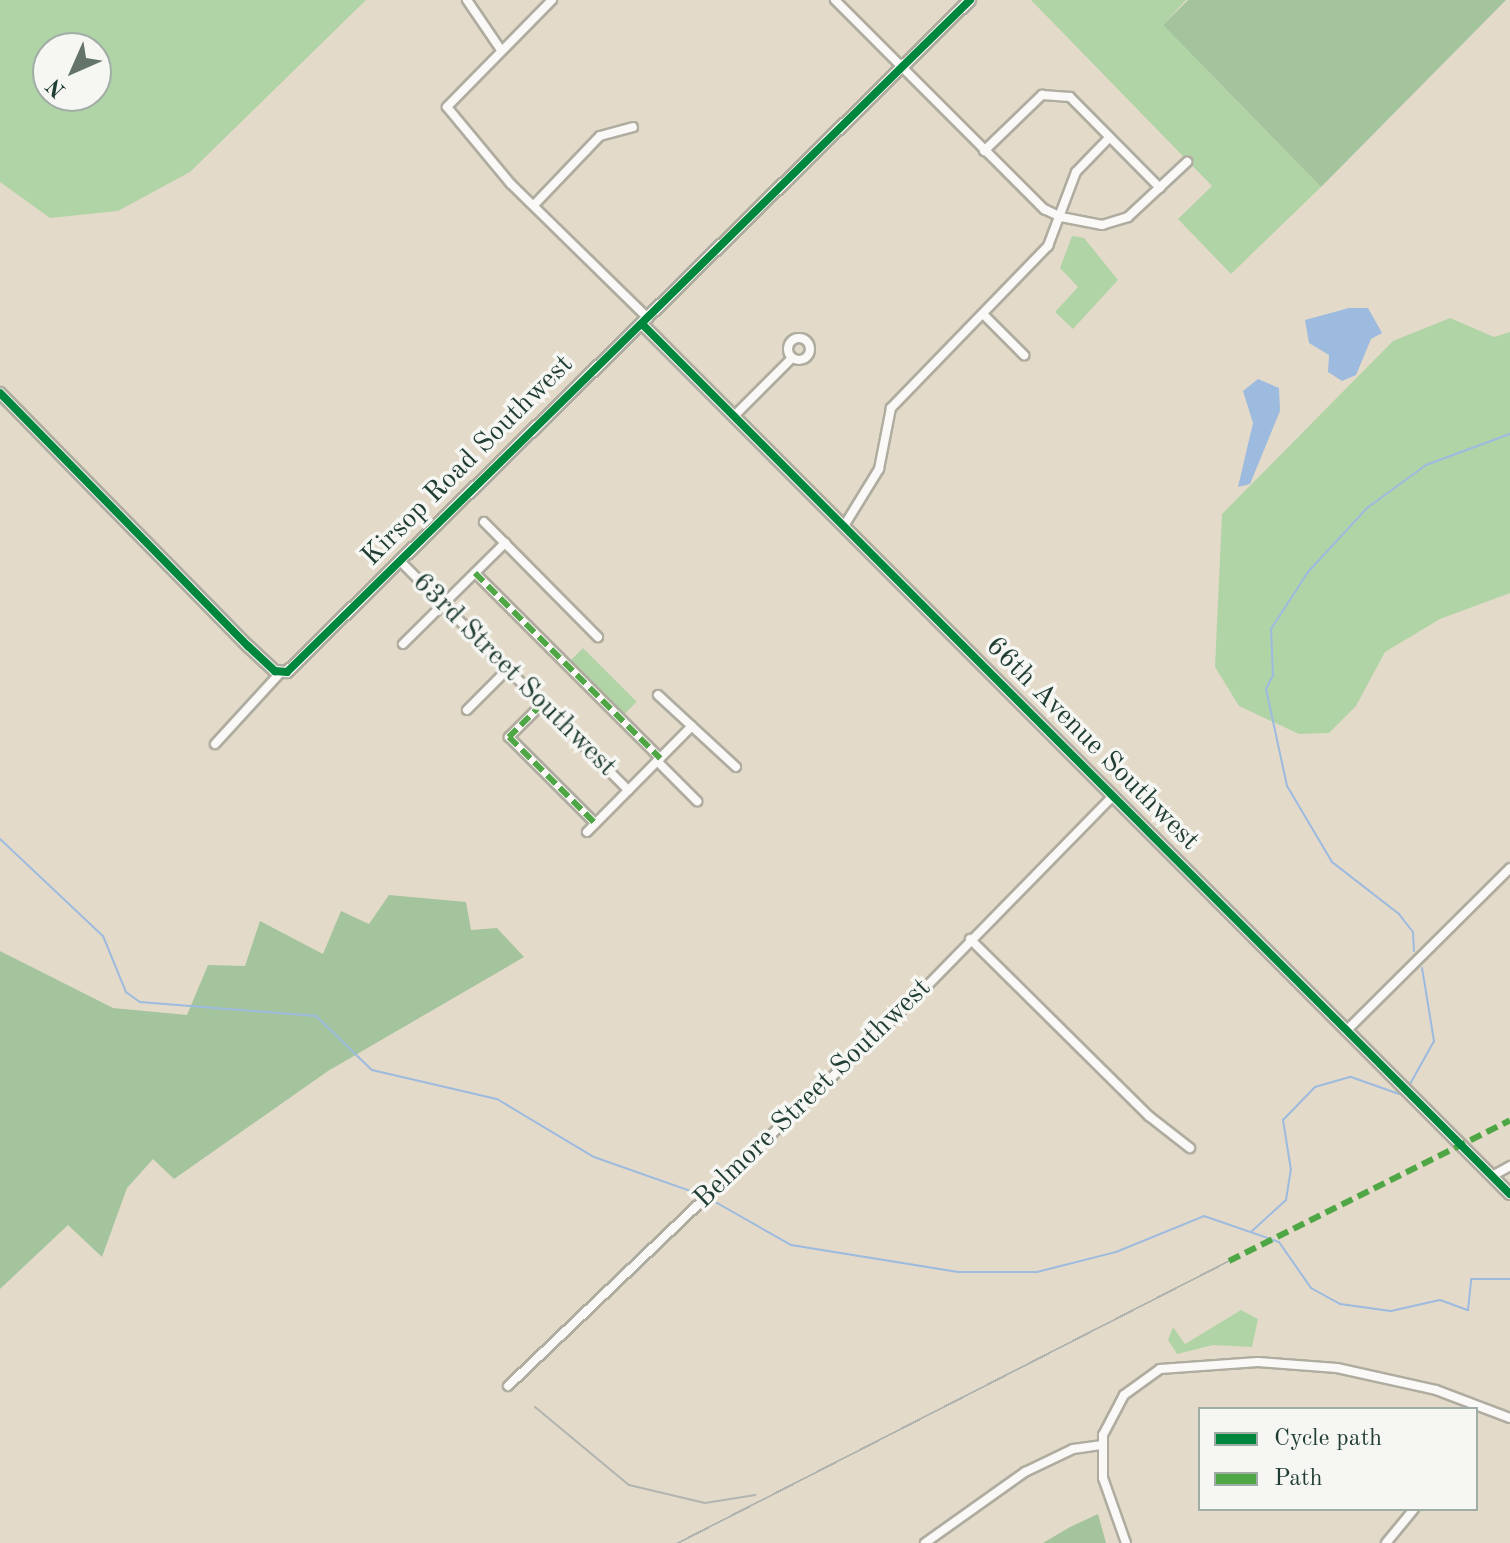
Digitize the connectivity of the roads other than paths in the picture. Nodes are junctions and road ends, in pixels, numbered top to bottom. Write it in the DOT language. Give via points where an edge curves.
graph roads {
  1 [pos="467,0"];
  2 [pos="552,0"];
  3 [pos="835,0"];
  4 [pos="970,0"];
  5 [pos="501,50"];
  6 [pos="900,66"];
  7 [pos="633,127"];
  8 [pos="1109,138"];
  9 [pos="984,151"];
  10 [pos="1187,162"];
  11 [pos="1160,188"];
  12 [pos="534,205"];
  13 [pos="1061,217"];
  14 [pos="984,315"];
  15 [pos="645,321"];
  16 [pos="1024,355"];
  17 [pos="789,361"];
  18 [pos="0,393"];
  19 [pos="734,416"];
  20 [pos="484,522"];
  21 [pos="844,526"];
  22 [pos="505,543"];
  23 [pos="399,560"];
  24 [pos="475,573"];
  25 [pos="443,605"];
  26 [pos="598,637"];
  27 [pos="403,644"];
  28 [pos="507,670"];
  29 [pos="280,673"];
  30 [pos="658,695"];
  31 [pos="542,704"];
  32 [pos="467,710"];
  33 [pos="692,726"];
  34 [pos="215,744"];
  35 [pos="658,760"];
  36 [pos="736,767"];
  37 [pos="628,790"];
  38 [pos="1113,796"];
  39 [pos="697,801"];
  40 [pos="595,823"];
  41 [pos="587,832"];
  42 [pos="1510,868"];
  43 [pos="970,939"];
  44 [pos="1346,1031"];
  45 [pos="1190,1148"];
  46 [pos="1510,1166"];
  47 [pos="1492,1176"];
  48 [pos="1510,1194"];
  49 [pos="508,1386"];
  50 [pos="1475,1407"];
  51 [pos="1478,1408"];
  52 [pos="1510,1418"];
  53 [pos="1101,1445"];
  54 [pos="1412,1511"];
  55 [pos="925,1543"];
  56 [pos="1126,1543"];
  57 [pos="1386,1543"];
  1 -- 5 [label="street"];
  2 -- 5 [label="street"];
  3 -- 6 [label="street"];
  4 -- 6 [label="street, Kirsop Road Southwest"];
  5 -- 12 [label="street, 66th Avenue Southwest" via="447,107"];
  6 -- 9 [label="street"];
  6 -- 15 [label="street, Kirsop Road Southwest"];
  7 -- 12 [label="street" via="600,136"];
  8 -- 9 [label="street" via="1070,97 1042,95"];
  8 -- 11 [label="street"];
  8 -- 13 [label="street" via="1076,172"];
  9 -- 13 [label="street"];
  10 -- 11 [label="street"];
  11 -- 13 [label="street" via="1128,217 1102,225"];
  12 -- 15 [label="street, 66th Avenue Southwest"];
  13 -- 14 [label="street" via="1048,246"];
  14 -- 16 [label="street"];
  14 -- 21 [label="street" via="891,408 879,469"];
  15 -- 19 [label="street, 66th Avenue Southwest"];
  15 -- 23 [label="street, Kirsop Road Southwest"];
  17 -- 19 [label="street"];
  18 -- 29 [label="street"];
  19 -- 21 [label="street, 66th Avenue Southwest"];
  20 -- 22 [label="street"];
  21 -- 38 [label="street, 66th Avenue Southwest"];
  22 -- 24 [label="street"];
  22 -- 26 [label="street"];
  23 -- 25 [label="street, 63rd Street Southwest"];
  23 -- 29 [label="street, Kirsop Road Southwest"];
  24 -- 25 [label="street"];
  24 -- 35 [label="street"];
  25 -- 27 [label="street"];
  25 -- 28 [label="street, 63rd Street Southwest"];
  28 -- 31 [label="street, 63rd Street Southwest"];
  28 -- 32 [label="street"];
  29 -- 34 [label="street"];
  30 -- 33 [label="street"];
  31 -- 37 [label="street, 63rd Street Southwest"];
  31 -- 40 [label="street" via="509,737"];
  33 -- 35 [label="street"];
  33 -- 36 [label="street"];
  35 -- 37 [label="street"];
  35 -- 39 [label="street"];
  37 -- 40 [label="street"];
  38 -- 43 [label="street, Belmore Street Southwest"];
  38 -- 44 [label="street, 66th Avenue Southwest"];
  40 -- 41 [label="street"];
  42 -- 44 [label="street"];
  43 -- 45 [label="street" via="1155,1123"];
  43 -- 49 [label="street, Belmore Street Southwest"];
  44 -- 47 [label="street, 66th Avenue Southwest"];
  46 -- 47 [label="street"];
  47 -- 48 [label="street, 66th Avenue Southwest"];
  50 -- 53 [label="street" via="1368,1373 1258,1362 1188,1364 1160,1369 1130,1389"];
  51 -- 52 [label="street"];
  53 -- 55 [label="street" via="1073,1449 1025,1472"];
  53 -- 56 [label="street" via="1103,1478"];
  54 -- 57 [label="street"];
}
